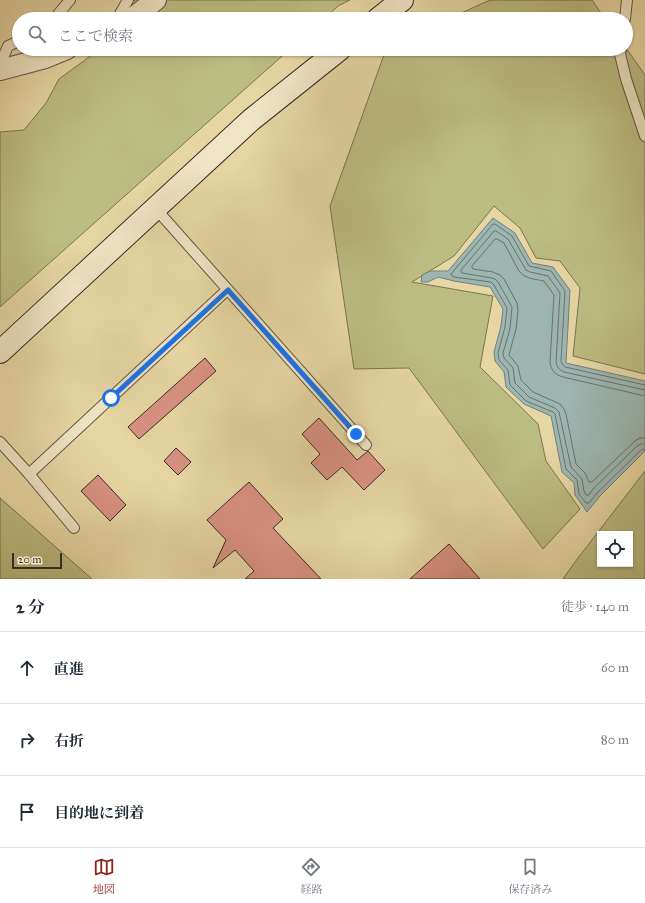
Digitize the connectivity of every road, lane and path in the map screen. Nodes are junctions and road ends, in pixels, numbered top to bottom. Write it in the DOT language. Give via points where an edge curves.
graph roads {
  1 [pos="70,0"];
  2 [pos="128,0"];
  3 [pos="156,0"];
  4 [pos="402,0"];
  5 [pos="628,0"];
  6 [pos="60,12"];
  7 [pos="121,12"];
  8 [pos="140,12"];
  9 [pos="387,12"];
  10 [pos="626,12"];
  11 [pos="12,44"];
  12 [pos="50,56"];
  13 [pos="331,56"];
  14 [pos="620,56"];
  15 [pos="0,65"];
  16 [pos="0,70"];
  17 [pos="645,136"];
  18 [pos="156,209"];
  19 [pos="228,290"];
  20 [pos="0,352"];
  21 [pos="0,442"];
  22 [pos="366,446"];
  23 [pos="30,474"];
  24 [pos="74,528"];
  1 -- 6 [label="lane"];
  2 -- 7 [label="lane"];
  3 -- 8 [label="street"];
  4 -- 9 [label="street"];
  5 -- 10 [label="lane"];
  11 -- 15 [label="lane" via="8,46"];
  12 -- 16 [label="street"];
  13 -- 18 [label="street" via="251,120"];
  14 -- 17 [label="lane"];
  18 -- 19 [label="lane"];
  18 -- 20 [label="street"];
  19 -- 22 [label="lane"];
  19 -- 23 [label="lane"];
  21 -- 23 [label="lane"];
  23 -- 24 [label="lane"];
}
